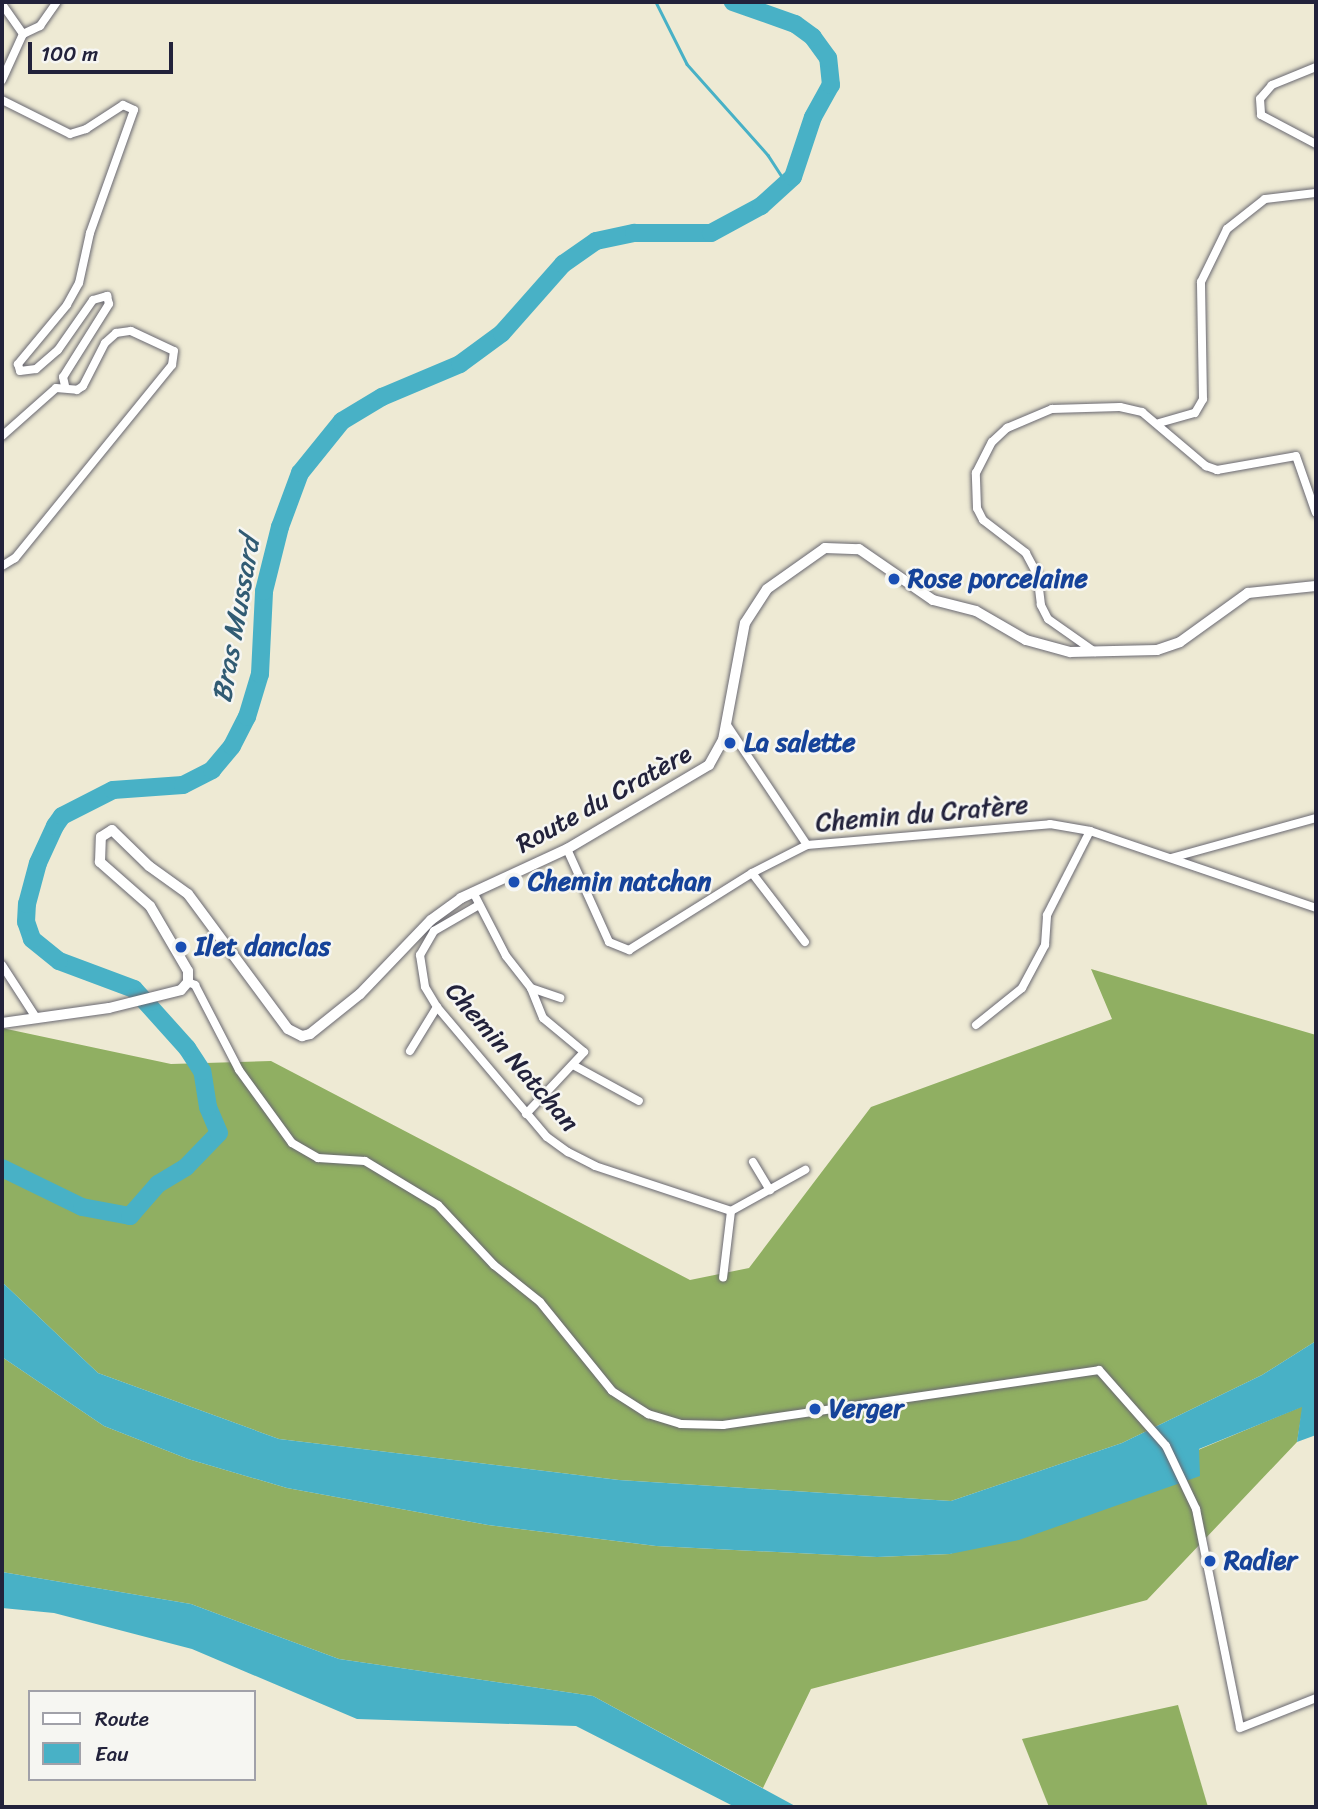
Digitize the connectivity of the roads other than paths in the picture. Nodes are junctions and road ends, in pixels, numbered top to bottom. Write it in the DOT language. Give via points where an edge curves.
graph roads {
  1 [pos="57,2"];
  2 [pos="2,4"];
  3 [pos="23,33"];
  4 [pos="1316,67"];
  5 [pos="2,80"];
  6 [pos="2,100"];
  7 [pos="1316,144"];
  8 [pos="1316,193"];
  9 [pos="65,386"];
  10 [pos="1159,423"];
  11 [pos="2,436"];
  12 [pos="1316,513"];
  13 [pos="2,566"];
  14 [pos="1316,586"];
  15 [pos="1098,654"];
  16 [pos="727,725"];
  17 [pos="1316,818"];
  18 [pos="1090,831"];
  19 [pos="807,845"];
  20 [pos="566,849"];
  21 [pos="1170,858"];
  22 [pos="752,873"];
  23 [pos="474,892"];
  24 [pos="479,905"];
  25 [pos="1316,908"];
  26 [pos="805,942"];
  27 [pos="2,965"];
  28 [pos="188,982"];
  29 [pos="531,988"];
  30 [pos="560,998"];
  31 [pos="437,1007"];
  32 [pos="37,1019"];
  33 [pos="2,1023"];
  34 [pos="976,1025"];
  35 [pos="410,1051"];
  36 [pos="573,1065"];
  37 [pos="639,1101"];
  38 [pos="526,1114"];
  39 [pos="753,1162"];
  40 [pos="805,1170"];
  41 [pos="770,1190"];
  42 [pos="731,1211"];
  43 [pos="723,1278"];
  44 [pos="1316,1698"];
  1 -- 3 [label="street" via="40,26"];
  2 -- 3 [label="street"];
  3 -- 5 [label="street"];
  4 -- 7 [label="street" via="1272,85 1260,99 1261,115"];
  6 -- 9 [label="street" via="70,134 123,105 134,110 89,233 79,283 68,305 18,364 23,372 36,369 58,350 93,300 107,296 109,304 63,377"];
  8 -- 10 [label="street" via="1265,199 1227,229 1201,282 1203,399 1195,413"];
  9 -- 11 [label="street" via="51,391"];
  9 -- 13 [label="street" via="75,390 83,386 105,343 116,333 131,331 167,345 175,353 172,365 15,558"];
  10 -- 12 [label="street" via="1206,466 1217,470 1296,456"];
  10 -- 15 [label="street" via="1142,412 1120,407 1052,409 1007,428 992,442 976,473 973,491 977,508 983,520 1026,553 1037,574 1041,605 1048,618"];
  14 -- 15 [label="street, Route du Cratère" via="1248,593 1169,647"];
  15 -- 16 [label="street, Route du Cratère" via="1026,640 976,611 926,596 859,549 825,548 767,589 755,606 735,658"];
  16 -- 19 [label="street"];
  16 -- 20 [label="street, Route du Cratère" via="719,752 709,765"];
  17 -- 21 [label="street"];
  18 -- 19 [label="street, Chemin du Cratère" via="1050,824"];
  18 -- 21 [label="street, Chemin du Cratère"];
  18 -- 34 [label="street" via="1047,915 1045,945 1023,988"];
  19 -- 22 [label="street, Chemin du Cratère"];
  20 -- 22 [label="street, Chemin du Cratère" via="609,942 618,949 629,950 651,940"];
  20 -- 23 [label="street, Route du Cratère"];
  21 -- 25 [label="street, Chemin du Cratère"];
  22 -- 26 [label="street"];
  23 -- 24 [label="street"];
  23 -- 28 [label="street, Route du Cratère" via="431,920 337,1015 302,1036 281,1021 188,894 149,866 118,834 106,832 101,837 100,862 150,906 188,971"];
  24 -- 29 [label="street" via="506,956"];
  24 -- 31 [label="street, Chemin Natchan" via="434,931 420,956 425,987"];
  27 -- 32 [label="street"];
  28 -- 32 [label="street" via="181,990 108,1008"];
  28 -- 44 [label="street" via="195,985 239,1070 292,1143 318,1158 365,1161 438,1205 494,1265 540,1302 612,1391 648,1414 681,1424 723,1425 1099,1370 1166,1446 1196,1509 1240,1728"];
  29 -- 30 [label="street"];
  29 -- 36 [label="street" via="543,1018 584,1052"];
  31 -- 35 [label="street"];
  31 -- 38 [label="street, Chemin Natchan"];
  32 -- 33 [label="street"];
  36 -- 37 [label="street"];
  36 -- 38 [label="street"];
  38 -- 42 [label="street, Chemin Natchan" via="547,1137 595,1166"];
  39 -- 41 [label="street"];
  40 -- 41 [label="street"];
  41 -- 42 [label="street"];
  42 -- 43 [label="street"];
}
